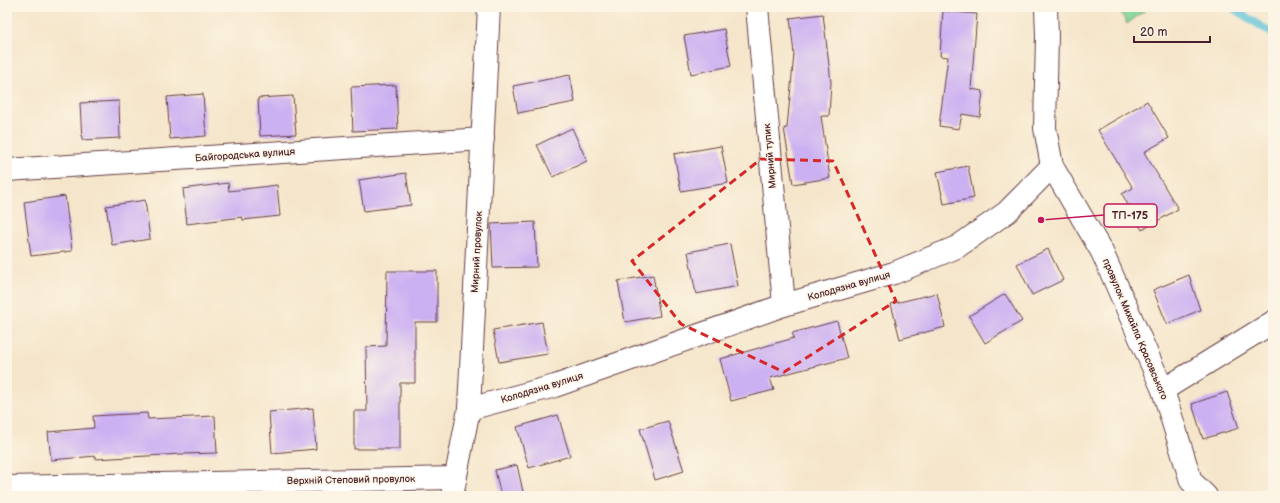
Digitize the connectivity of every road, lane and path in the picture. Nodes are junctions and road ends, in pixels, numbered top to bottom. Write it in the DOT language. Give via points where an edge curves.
graph roads {
  1 [pos="489,7"];
  2 [pos="757,7"];
  3 [pos="1046,7"];
  4 [pos="483,139"];
  5 [pos="1052,166"];
  6 [pos="7,170"];
  7 [pos="784,305"];
  8 [pos="1273,322"];
  9 [pos="1163,390"];
  10 [pos="469,409"];
  11 [pos="7,487"];
  12 [pos="453,487"];
  13 [pos="1193,491"];
  1 -- 4 [label="street, Мирний провулок"];
  2 -- 7 [label="street, Мирний тупик"];
  3 -- 5 [label="street" via="1045,128"];
  4 -- 6 [label="street, Байгородська вулиця"];
  4 -- 10 [label="street, Мирний провулок"];
  5 -- 7 [label="street, Колодязна вулиця" via="1007,212 957,247 894,273"];
  5 -- 9 [label="street, провулок Михайла Красовського" via="1102,252"];
  7 -- 10 [label="street, Колодязна вулиця" via="555,386"];
  8 -- 9 [label="street"];
  9 -- 13 [label="street, провулок Михайла Красовського"];
  10 -- 12 [label="street, Мирний провулок"];
  11 -- 12 [label="street, Верхній Степовий провулок"];
}
